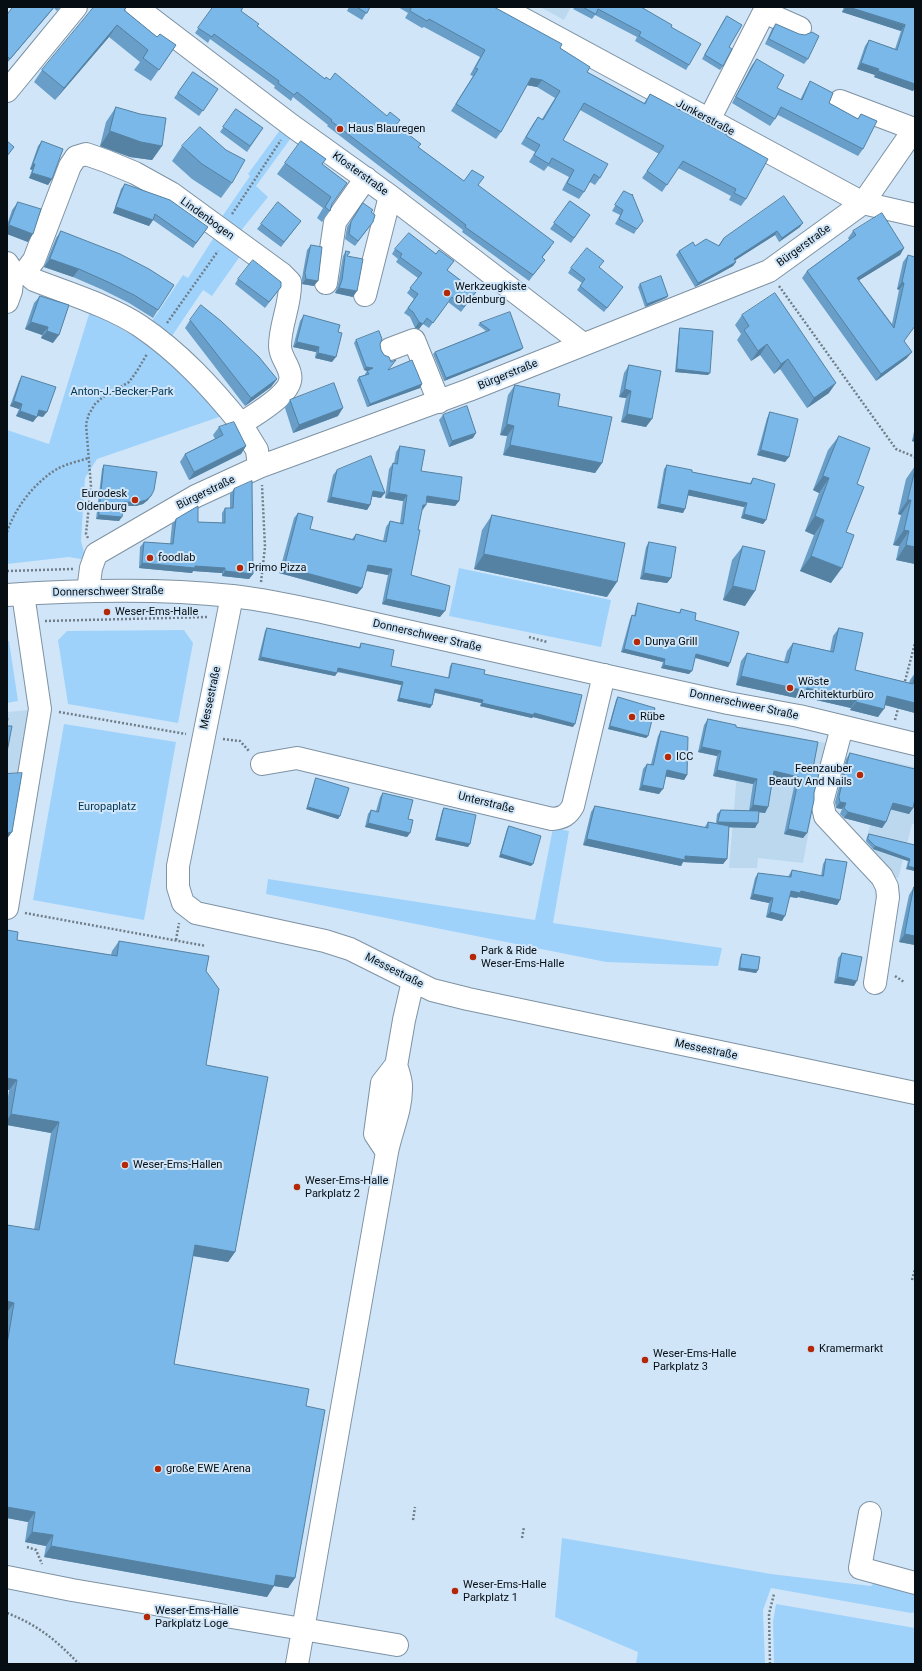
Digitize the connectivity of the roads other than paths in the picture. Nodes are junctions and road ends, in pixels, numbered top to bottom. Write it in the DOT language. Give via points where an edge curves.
graph roads {
  1 [pos="76,7"];
  2 [pos="136,7"];
  3 [pos="501,7"];
  4 [pos="800,28"];
  5 [pos="7,91"];
  6 [pos="840,101"];
  7 [pos="709,120"];
  8 [pos="915,129"];
  9 [pos="366,178"];
  10 [pos="390,196"];
  11 [pos="863,204"];
  12 [pos="915,215"];
  13 [pos="15,269"];
  14 [pos="326,283"];
  15 [pos="365,295"];
  16 [pos="7,302"];
  17 [pos="582,344"];
  18 [pos="390,349"];
  19 [pos="439,402"];
  20 [pos="241,424"];
  21 [pos="259,467"];
  22 [pos="88,591"];
  23 [pos="15,595"];
  24 [pos="232,596"];
  25 [pos="604,675"];
  26 [pos="842,726"];
  27 [pos="915,744"];
  28 [pos="262,764"];
  29 [pos="15,910"];
  30 [pos="413,981"];
  31 [pos="875,983"];
  32 [pos="396,1065"];
  33 [pos="915,1093"];
  34 [pos="389,1143"];
  35 [pos="870,1512"];
  36 [pos="7,1577"];
  37 [pos="915,1583"];
  38 [pos="303,1630"];
  39 [pos="397,1645"];
  40 [pos="297,1664"];
  1 -- 5 [label="street"];
  2 -- 9 [label="street, Klosterstraße" via="291,125"];
  3 -- 7 [label="street, Junkerstraße"];
  4 -- 7 [label="street" via="764,12"];
  6 -- 8 [label="street"];
  7 -- 11 [label="street, Junkerstraße"];
  8 -- 11 [label="street, Bürgerstraße"];
  9 -- 10 [label="street, Klosterstraße"];
  9 -- 14 [label="street" via="335,222"];
  10 -- 15 [label="street"];
  10 -- 17 [label="street, Klosterstraße"];
  11 -- 12 [label="street, Junkerstraße"];
  11 -- 17 [label="street, Bürgerstraße" via="769,271"];
  13 -- 16 [label="street"];
  13 -- 20 [label="street" via="34,280 140,325 191,367"];
  13 -- 20 [label="street, Lindenbogen" via="34,260 70,166 76,157 86,154 135,173 171,193 290,282 280,346 281,357 289,368 290,384 284,393"];
  17 -- 19 [label="street, Bürgerstraße"];
  18 -- 19 [label="street" via="414,340"];
  19 -- 21 [label="street, Bürgerstraße"];
  20 -- 21 [label="street" via="257,450"];
  21 -- 22 [label="street, Bürgerstraße" via="196,496 96,554"];
  22 -- 23 [label="street, Donnerschweer Straße"];
  22 -- 24 [label="street, Donnerschweer Straße" via="162,591"];
  23 -- 29 [label="street" via="28,621 40,709"];
  24 -- 25 [label="street, Donnerschweer Straße" via="322,612"];
  24 -- 30 [label="street, Messestraße" via="178,866 178,887 183,903 196,913 325,941 350,949"];
  25 -- 26 [label="street, Donnerschweer Straße"];
  25 -- 28 [label="street, Unterstraße" via="573,806 566,816 560,818 552,819 297,758"];
  26 -- 27 [label="street, Donnerschweer Straße"];
  26 -- 31 [label="street" via="822,802 825,816 882,877 887,887 888,896"];
  30 -- 32 [label="street"];
  30 -- 33 [label="street, Messestraße" via="432,990 468,1000"];
  32 -- 34 [label="street" via="386,1120"];
  32 -- 34 [label="street" via="402,1088 389,1103 375,1134"];
  34 -- 38 [label="street"];
  35 -- 37 [label="street" via="860,1568"];
  36 -- 38 [label="street"];
  38 -- 39 [label="street"];
  38 -- 40 [label="street"];
}
